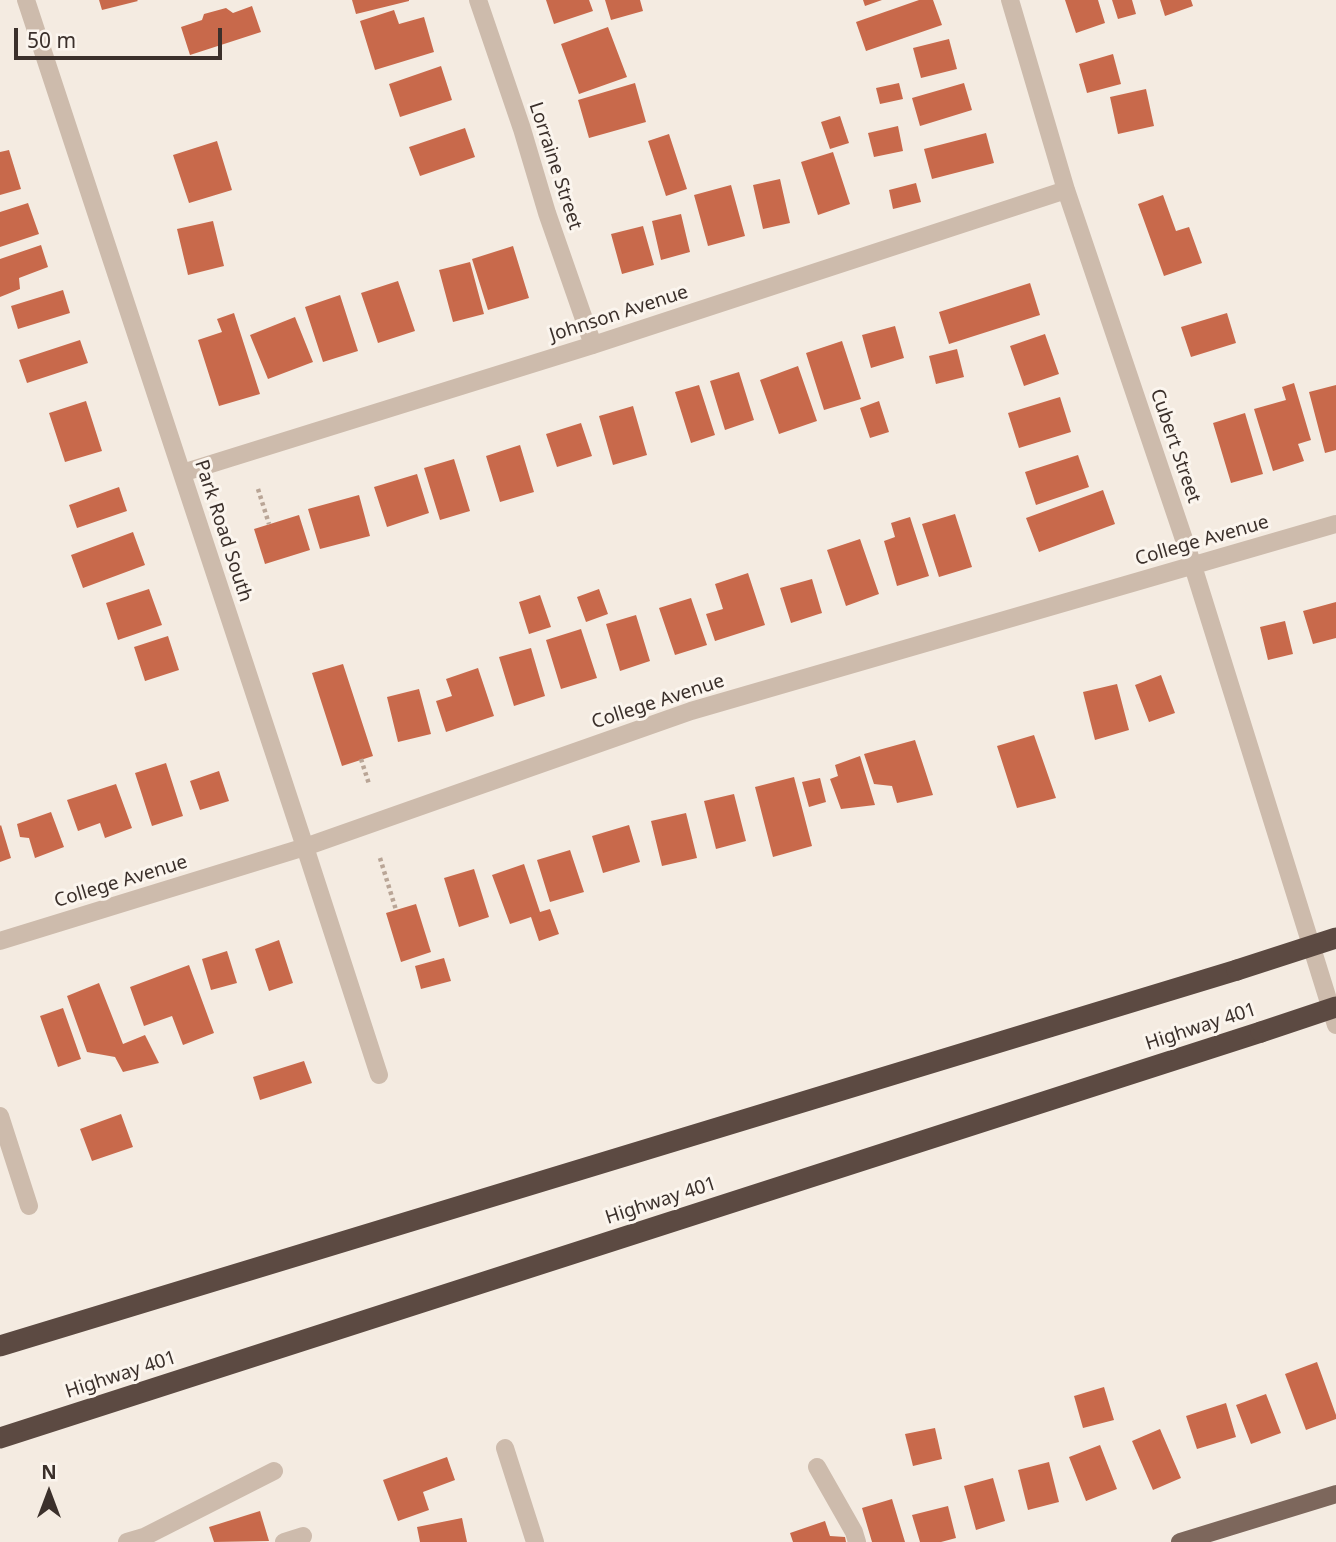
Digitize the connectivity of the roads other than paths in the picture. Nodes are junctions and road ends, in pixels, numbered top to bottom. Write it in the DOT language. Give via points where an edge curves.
graph roads {
  1 [pos="26,0"];
  2 [pos="478,0"];
  3 [pos="1010,0"];
  4 [pos="1066,190"];
  5 [pos="593,345"];
  6 [pos="182,473"];
  7 [pos="1336,524"];
  8 [pos="1193,566"];
  9 [pos="305,847"];
  10 [pos="1336,938"];
  11 [pos="0,942"];
  12 [pos="1336,1007"];
  13 [pos="1336,1025"];
  14 [pos="379,1076"];
  15 [pos="0,1116"];
  16 [pos="29,1206"];
  17 [pos="0,1346"];
  18 [pos="0,1438"];
  19 [pos="505,1448"];
  20 [pos="817,1467"];
  21 [pos="274,1471"];
  22 [pos="1336,1494"];
  23 [pos="303,1536"];
  24 [pos="139,1540"];
  25 [pos="284,1542"];
  26 [pos="535,1542"];
  27 [pos="857,1542"];
  28 [pos="1180,1542"];
  1 -- 6 [label="street, Park Road South"];
  2 -- 5 [label="street, Lorraine Street"];
  3 -- 4 [label="street, Cubert Street"];
  4 -- 5 [label="street, Johnson Avenue"];
  4 -- 8 [label="street, Cubert Street"];
  5 -- 6 [label="street, Johnson Avenue"];
  6 -- 9 [label="street, Park Road South"];
  7 -- 8 [label="street, College Avenue"];
  8 -- 9 [label="street, College Avenue" via="691,711"];
  8 -- 13 [label="street, Cubert Street"];
  9 -- 11 [label="street, College Avenue"];
  9 -- 14 [label="street, Park Road South"];
  10 -- 17 [label="highway, bridge"];
  12 -- 18 [label="highway, Highway 401, bridge"];
  15 -- 16 [label="street"];
  19 -- 26 [label="street"];
  20 -- 27 [label="street"];
  21 -- 24 [label="street"];
  22 -- 28 [label="main road"];
  23 -- 25 [label="street"];
}
